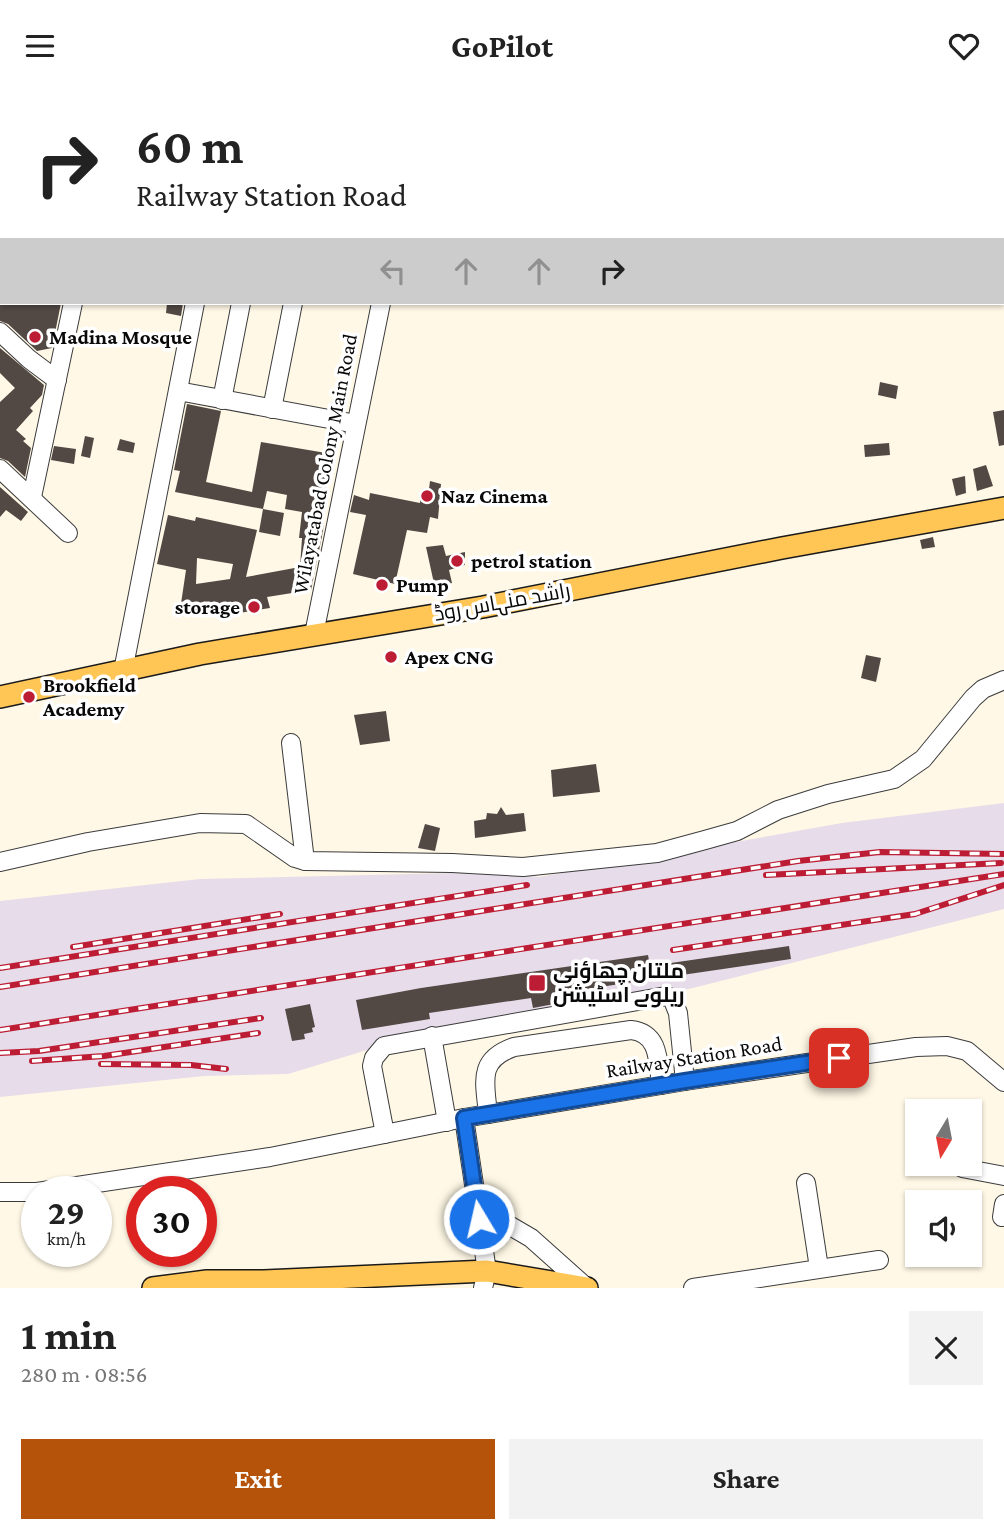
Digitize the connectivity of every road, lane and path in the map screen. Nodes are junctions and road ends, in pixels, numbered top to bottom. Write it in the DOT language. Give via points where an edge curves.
graph roads {
  1 [pos="73,305"];
  2 [pos="195,305"];
  3 [pos="241,305"];
  4 [pos="293,305"];
  5 [pos="381,305"];
  6 [pos="0,332"];
  7 [pos="57,380"];
  8 [pos="178,391"];
  9 [pos="222,400"];
  10 [pos="272,409"];
  11 [pos="356,424"];
  12 [pos="0,469"];
  13 [pos="32,497"];
  14 [pos="1004,508"];
  15 [pos="68,533"];
  16 [pos="314,634"];
  17 [pos="123,671"];
  18 [pos="1004,680"];
  19 [pos="0,697"];
  20 [pos="291,743"];
  21 [pos="305,860"];
  22 [pos="0,862"];
  23 [pos="432,1036"];
  24 [pos="685,1081"];
  25 [pos="1004,1082"];
  26 [pos="660,1085"];
  27 [pos="488,1114"];
  28 [pos="455,1120"];
  29 [pos="385,1134"];
  30 [pos="982,1172"];
  31 [pos="1004,1176"];
  32 [pos="112,1181"];
  33 [pos="806,1183"];
  34 [pos="0,1192"];
  35 [pos="21,1192"];
  36 [pos="479,1219"];
  37 [pos="879,1260"];
  38 [pos="819,1268"];
  39 [pos="485,1279"];
  40 [pos="154,1288"];
  41 [pos="587,1288"];
  42 [pos="693,1288"];
  1 -- 7 [label="street"];
  2 -- 8 [label="street"];
  3 -- 9 [label="street"];
  4 -- 10 [label="street"];
  5 -- 11 [label="street, Wilayatabad Colony Main Road"];
  6 -- 7 [label="street"];
  7 -- 13 [label="street"];
  8 -- 9 [label="street"];
  8 -- 17 [label="street"];
  9 -- 10 [label="street"];
  10 -- 11 [label="street"];
  11 -- 16 [label="street, Wilayatabad Colony Main Road"];
  12 -- 13 [label="street"];
  13 -- 15 [label="street"];
  14 -- 16 [label="main road, راشد منہاس روڈ" via="483,607"];
  16 -- 17 [label="main road, راشد منہاس روڈ"];
  17 -- 19 [label="main road, راشد منہاس روڈ"];
  18 -- 21 [label="street" via="973,698 923,759 894,779 778,810 705,841 657,853 523,867"];
  20 -- 21 [label="street"];
  21 -- 22 [label="street" via="295,858 246,824 200,823"];
  23 -- 24 [label="street" via="666,996 676,1005"];
  23 -- 28 [label="street"];
  23 -- 29 [label="street" via="384,1046 374,1058"];
  24 -- 25 [label="street, Railway Station Road" via="947,1046 967,1051"];
  24 -- 26 [label="street, Railway Station Road"];
  26 -- 27 [label="street, Railway Station Road"];
  26 -- 27 [label="street" via="653,1042 641,1031 514,1047 501,1052 486,1069"];
  27 -- 28 [label="street, Railway Station Road"];
  28 -- 29 [label="street, Railway Station Road"];
  28 -- 36 [label="street"];
  29 -- 32 [label="street, Railway Station Road"];
  30 -- 31 [label="street"];
  33 -- 38 [label="street"];
  34 -- 35 [label="street, Railway Station Road"];
  36 -- 39 [label="street"];
  36 -- 41 [label="street" via="508,1224 531,1238"];
  37 -- 38 [label="street"];
  38 -- 42 [label="street"];
  39 -- 40 [label="main road" via="207,1281"];
  39 -- 41 [label="main road"];
}
